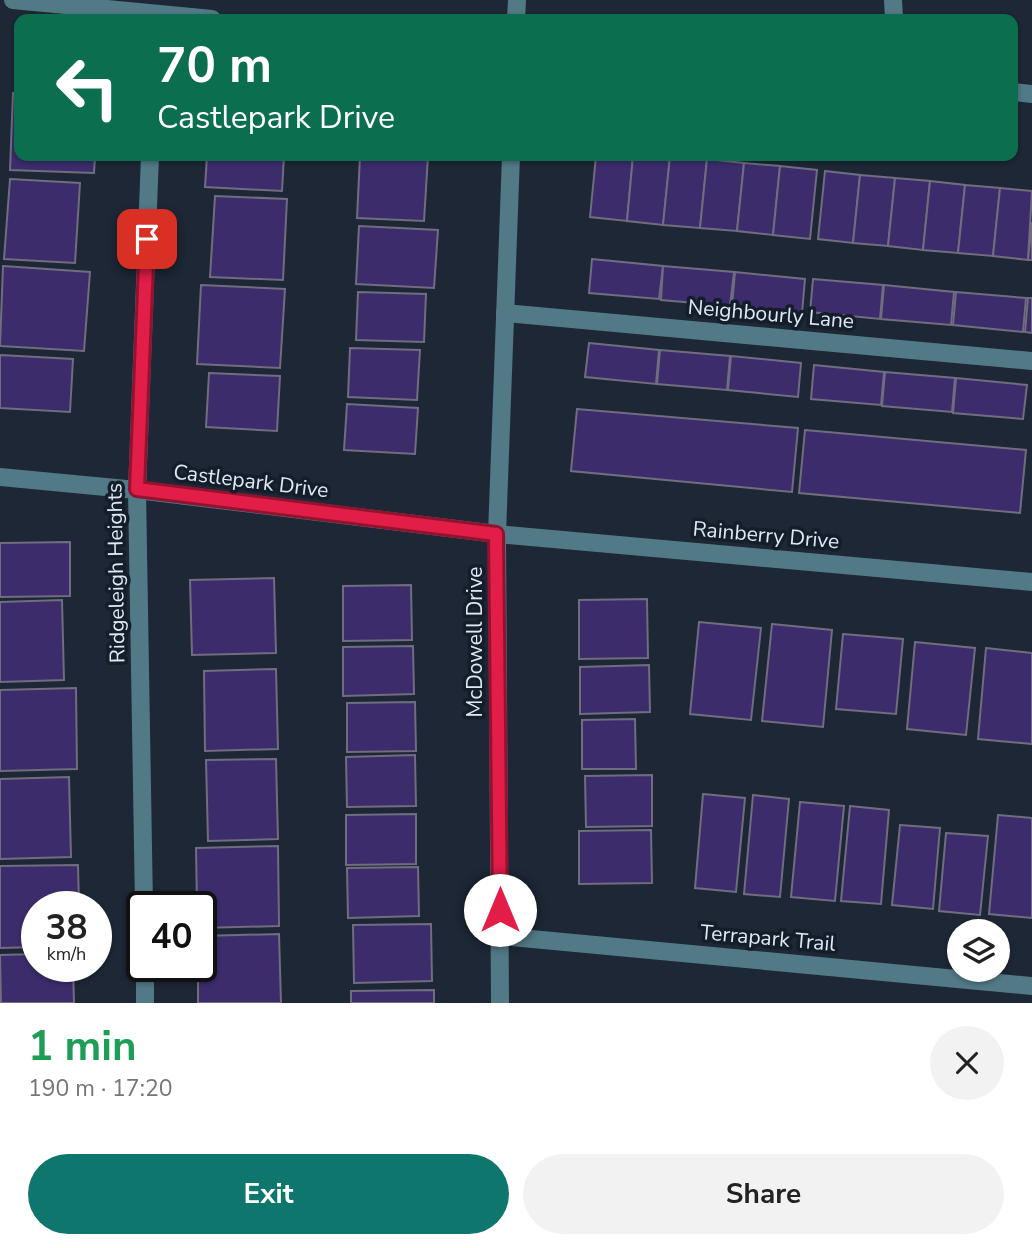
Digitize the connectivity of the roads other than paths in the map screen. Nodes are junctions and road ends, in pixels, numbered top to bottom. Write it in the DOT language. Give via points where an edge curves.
graph roads {
  1 [pos="13,0"];
  2 [pos="155,11"];
  3 [pos="176,14"];
  4 [pos="150,161"];
  5 [pos="511,161"];
  6 [pos="505,313"];
  7 [pos="1032,360"];
  8 [pos="0,477"];
  9 [pos="137,489"];
  10 [pos="496,534"];
  11 [pos="1032,582"];
  12 [pos="144,891"];
  13 [pos="500,936"];
  14 [pos="145,982"];
  15 [pos="1032,986"];
  16 [pos="145,1003"];
  17 [pos="500,1003"];
  1 -- 2 [label="street"];
  2 -- 3 [label="street"];
  4 -- 9 [label="street, Ridgeleigh Heights"];
  5 -- 6 [label="street, McDowell Drive"];
  6 -- 7 [label="street, Neighbourly Lane"];
  6 -- 10 [label="street, McDowell Drive"];
  8 -- 9 [label="street, Castlepark Drive"];
  9 -- 10 [label="street, Castlepark Drive"];
  9 -- 12 [label="street, Ridgeleigh Heights"];
  10 -- 11 [label="street, Rainberry Drive"];
  10 -- 13 [label="street, McDowell Drive"];
  13 -- 15 [label="street, Terrapark Trail"];
  13 -- 17 [label="street, McDowell Drive"];
  14 -- 16 [label="street"];
}
